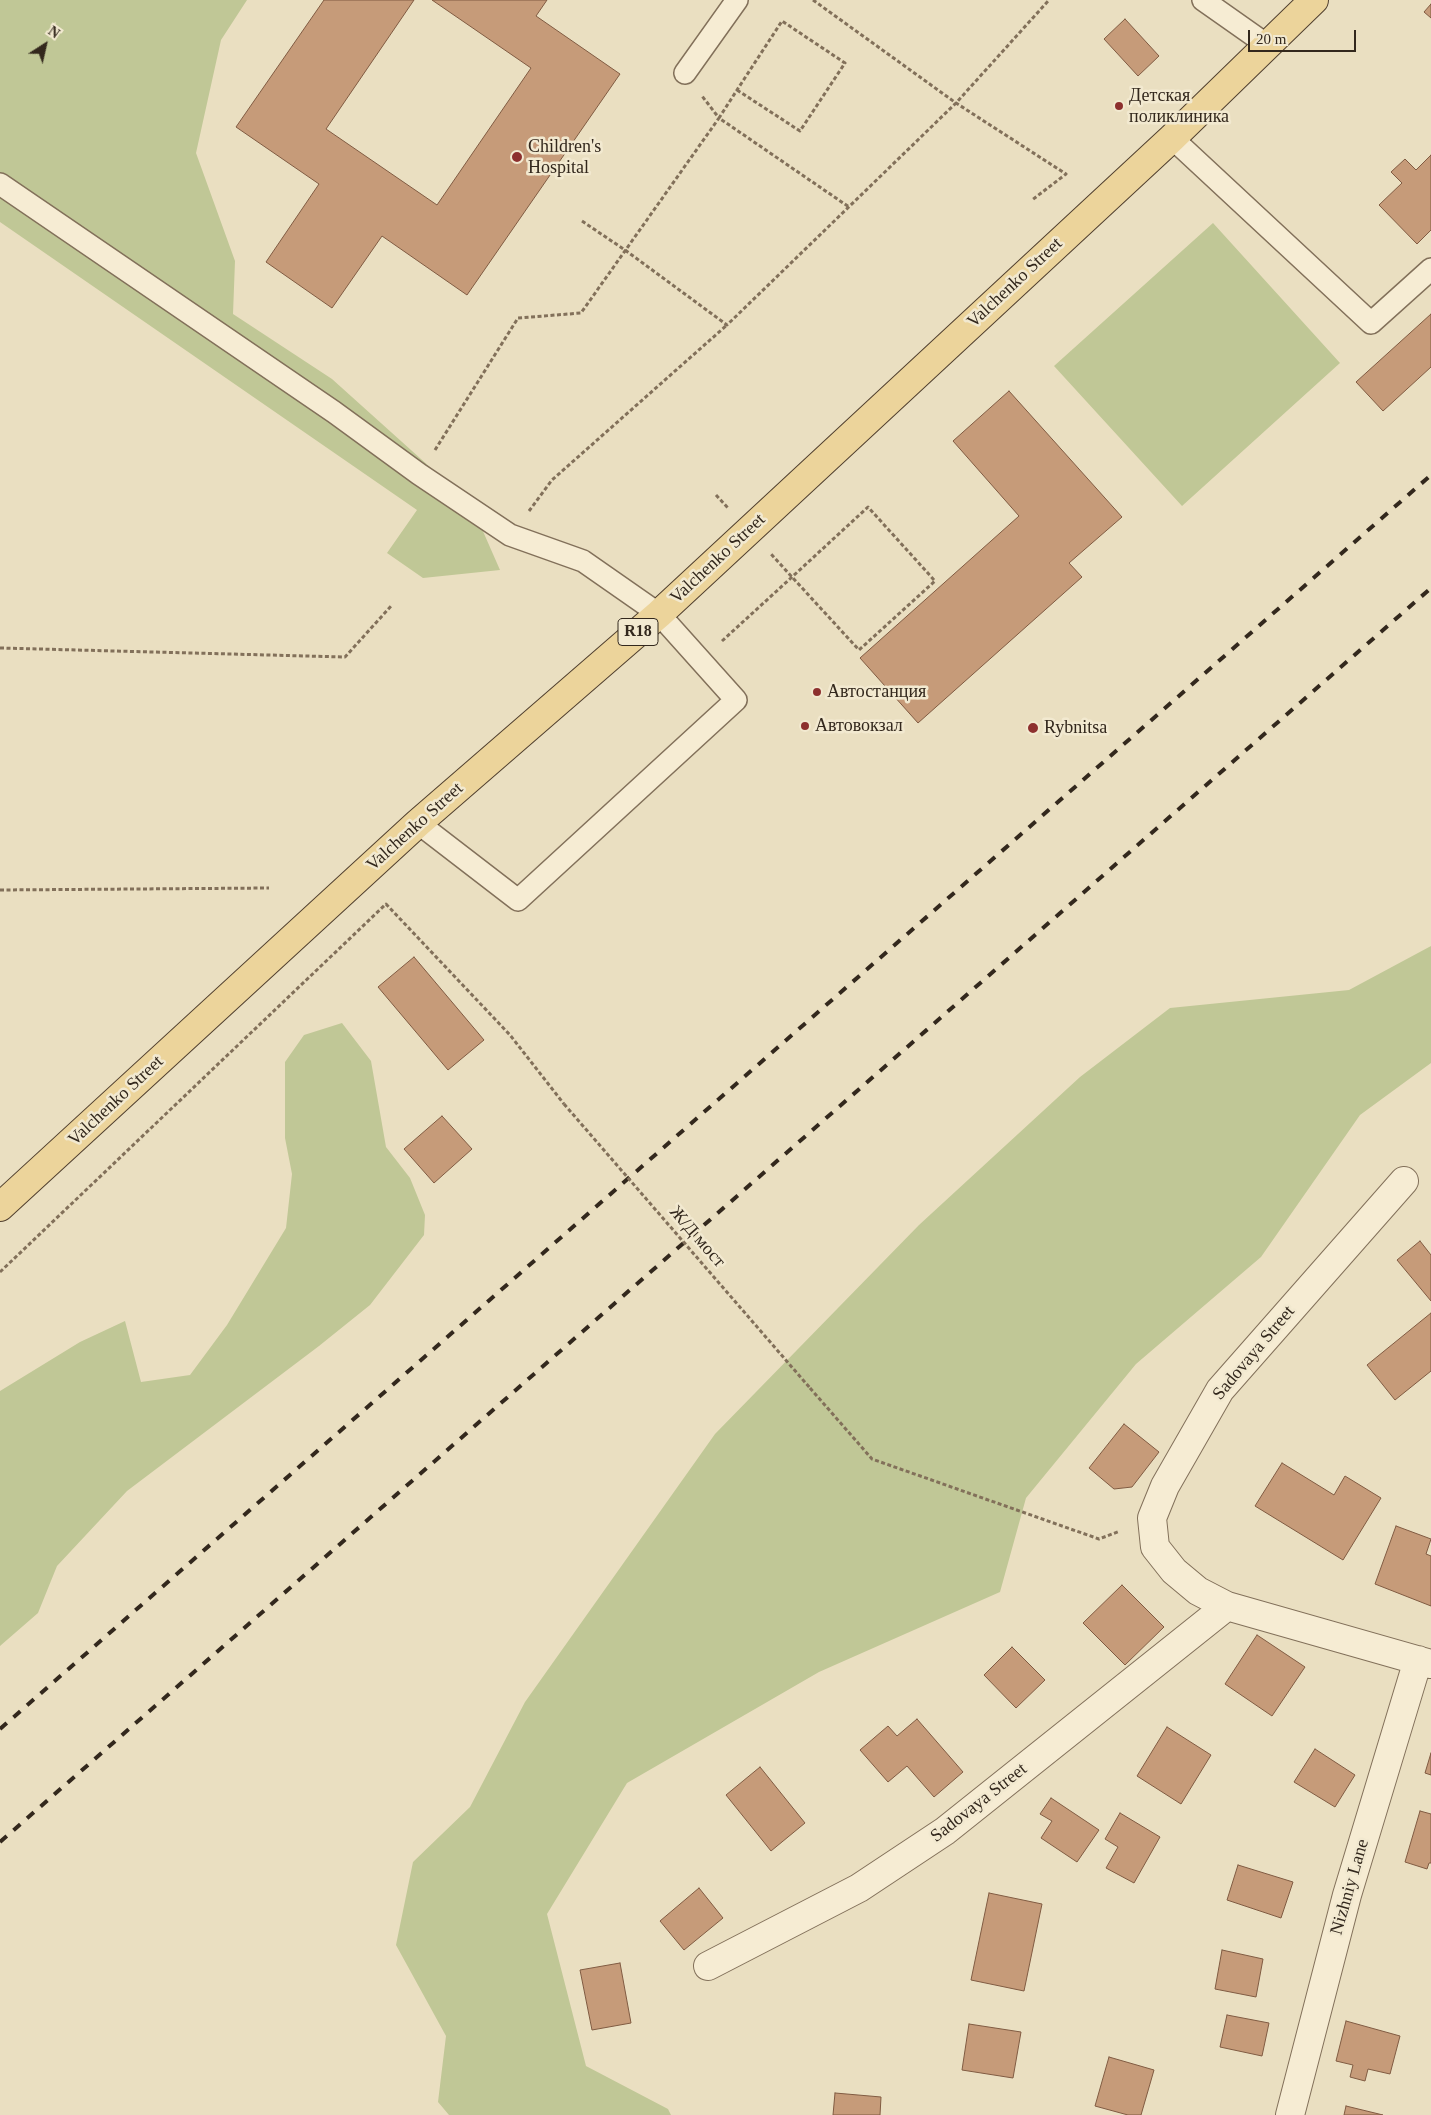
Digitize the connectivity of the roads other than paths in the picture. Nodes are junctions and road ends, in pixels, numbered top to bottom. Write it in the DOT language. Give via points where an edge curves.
graph roads {
  1 [pos="737,0"];
  2 [pos="1203,0"];
  3 [pos="1307,2"];
  4 [pos="1266,45"];
  5 [pos="685,73"];
  6 [pos="1172,138"];
  7 [pos="0,184"];
  8 [pos="1431,269"];
  9 [pos="659,614"];
  10 [pos="418,823"];
  11 [pos="1404,1181"];
  12 [pos="0,1207"];
  13 [pos="1227,1606"];
  14 [pos="1424,1662"];
  15 [pos="708,1966"];
  16 [pos="1290,2115"];
  1 -- 5 [label="lane"];
  2 -- 4 [label="lane"];
  3 -- 4 [label="main road, Valchenko Street / R18"];
  4 -- 6 [label="main road, Valchenko Street / R18"];
  6 -- 8 [label="lane" via="1371,323"];
  6 -- 9 [label="main road, Valchenko Street / R18"];
  7 -- 9 [label="lane" via="510,536 582,561"];
  9 -- 10 [label="main road, Valchenko Street / R18"];
  9 -- 10 [label="lane" via="736,700 518,900"];
  10 -- 12 [label="main road, Valchenko Street / R18"];
  11 -- 13 [label="street, Sadovaya Street" via="1220,1390 1165,1486 1152,1518 1155,1547 1174,1571 1198,1591"];
  13 -- 14 [label="street, Sadovaya Street"];
  13 -- 15 [label="street, Sadovaya Street" via="945,1831 860,1888"];
  14 -- 16 [label="street, Nizhniy Lane" via="1347,1895"];
}
